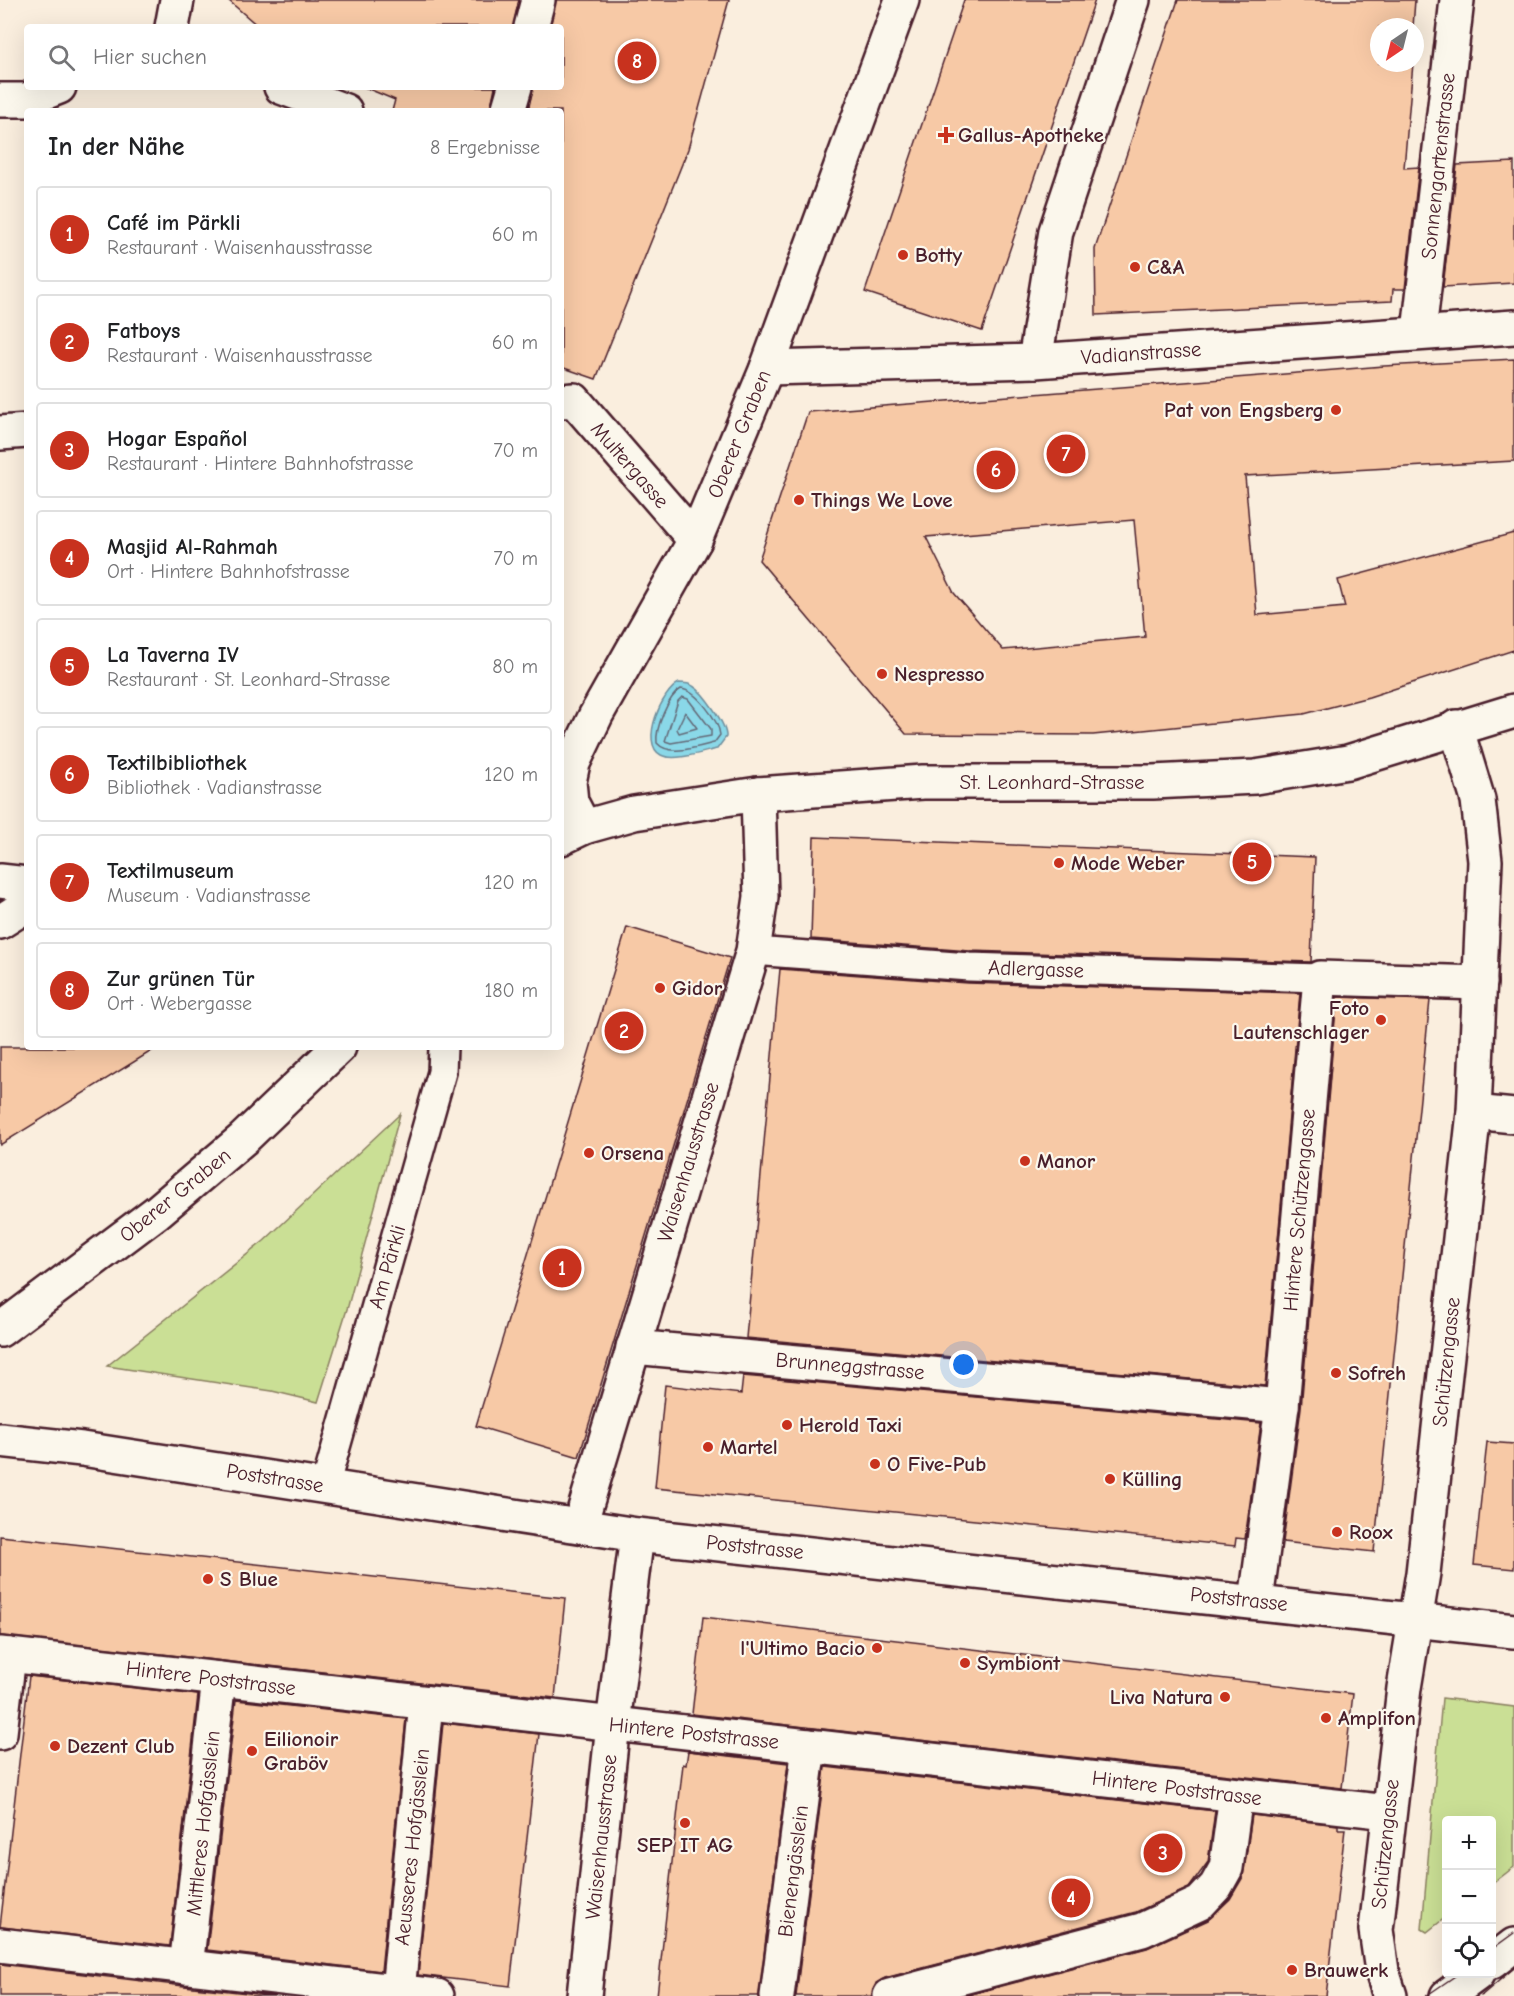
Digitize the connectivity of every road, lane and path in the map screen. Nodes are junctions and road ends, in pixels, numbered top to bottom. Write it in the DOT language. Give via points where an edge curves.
graph roads {
  1 [pos="177,0"];
  2 [pos="538,0"];
  3 [pos="902,0"];
  4 [pos="1133,0"];
  5 [pos="1456,0"];
  6 [pos="173,24"];
  7 [pos="532,24"];
  8 [pos="51,90"];
  9 [pos="289,90"];
  10 [pos="513,90"];
  11 [pos="0,100"];
  12 [pos="337,108"];
  13 [pos="509,108"];
  14 [pos="1514,327"];
  15 [pos="1419,332"];
  16 [pos="1035,361"];
  17 [pos="767,368"];
  18 [pos="564,401"];
  19 [pos="24,431"];
  20 [pos="0,433"];
  21 [pos="695,540"];
  22 [pos="1514,711"];
  23 [pos="1456,727"];
  24 [pos="758,794"];
  25 [pos="573,833"];
  26 [pos="0,881"];
  27 [pos="24,884"];
  28 [pos="24,907"];
  29 [pos="0,922"];
  30 [pos="753,951"];
  31 [pos="1320,978"];
  32 [pos="1480,983"];
  33 [pos="336,1050"];
  34 [pos="443,1050"];
  35 [pos="1474,1112"];
  36 [pos="1514,1116"];
  37 [pos="0,1330"];
  38 [pos="633,1347"];
  39 [pos="1282,1406"];
  40 [pos="0,1440"];
  41 [pos="326,1485"];
  42 [pos="580,1525"];
  43 [pos="637,1534"];
  44 [pos="1256,1601"];
  45 [pos="1416,1619"];
  46 [pos="1514,1631"];
  47 [pos="5,1655"];
  48 [pos="219,1679"];
  49 [pos="426,1703"];
  50 [pos="613,1724"];
  51 [pos="0,1733"];
  52 [pos="809,1746"];
  53 [pos="1236,1795"];
  54 [pos="1388,1812"];
  55 [pos="0,1945"];
  56 [pos="1514,1945"];
  57 [pos="1496,1958"];
  58 [pos="186,1967"];
  59 [pos="1472,1978"];
  60 [pos="398,1991"];
  61 [pos="437,1996"];
  62 [pos="584,1996"];
  63 [pos="777,1996"];
  64 [pos="890,1996"];
  65 [pos="1390,1996"];
  66 [pos="1447,1996"];
  1 -- 6 [label="street"];
  2 -- 7 [label="street"];
  3 -- 17 [label="street, Oberer Graben"];
  4 -- 16 [label="street" via="1056,231"];
  5 -- 15 [label="street, Sonnengartenstrasse"];
  8 -- 11 [label="street" via="26,100"];
  9 -- 12 [label="street"];
  10 -- 13 [label="street"];
  14 -- 15 [label="street, Vadianstrasse"];
  15 -- 16 [label="street, Vadianstrasse"];
  16 -- 17 [label="street, Vadianstrasse"];
  17 -- 21 [label="street, Oberer Graben"];
  18 -- 21 [label="street, Multergasse" via="574,400"];
  19 -- 20 [label="street"];
  21 -- 25 [label="street, Oberer Graben" via="573,763 569,782"];
  22 -- 23 [label="street, St. Leonhard-Strasse"];
  23 -- 24 [label="street, St. Leonhard-Strasse" via="1348,762 1233,779 912,782"];
  23 -- 32 [label="street, Schützengasse" via="1481,815 1485,861"];
  24 -- 25 [label="street, St. Leonhard-Strasse" via="665,807"];
  24 -- 30 [label="street, Waisenhausstrasse" via="761,897"];
  26 -- 27 [label="street"];
  28 -- 29 [label="street"];
  30 -- 31 [label="lane, Adlergasse" via="969,967"];
  30 -- 38 [label="street, Waisenhausstrasse"];
  31 -- 32 [label="street"];
  31 -- 39 [label="street, Hintere Schützengasse"];
  32 -- 35 [label="street, Schützengasse"];
  33 -- 37 [label="street, Oberer Graben" via="243,1139 157,1212"];
  34 -- 41 [label="lane, Am Pärkli" via="442,1072"];
  35 -- 36 [label="street"];
  35 -- 45 [label="street, Schützengasse"];
  38 -- 39 [label="street, Brunneggstrasse"];
  38 -- 42 [label="street, Waisenhausstrasse"];
  39 -- 44 [label="street, Hintere Schützengasse"];
  40 -- 41 [label="street, Poststrasse"];
  41 -- 42 [label="street, Poststrasse"];
  42 -- 43 [label="street, Poststrasse"];
  43 -- 44 [label="street, Poststrasse"];
  43 -- 50 [label="street, Waisenhausstrasse"];
  44 -- 45 [label="street, Poststrasse"];
  45 -- 46 [label="street, Poststrasse"];
  45 -- 54 [label="street, Schützengasse"];
  47 -- 48 [label="street, Hintere Poststrasse"];
  47 -- 51 [label="street"];
  48 -- 49 [label="street, Hintere Poststrasse"];
  48 -- 58 [label="street, Mittleres Hofgässlein"];
  49 -- 50 [label="street, Hintere Poststrasse"];
  49 -- 60 [label="street, Aeusseres Hofgässlein"];
  50 -- 52 [label="street, Hintere Poststrasse"];
  50 -- 62 [label="street, Waisenhausstrasse"];
  52 -- 53 [label="street, Hintere Poststrasse"];
  52 -- 63 [label="street, Bienengässlein"];
  53 -- 54 [label="street, Hintere Poststrasse"];
  53 -- 64 [label="street" via="1226,1868 1200,1903 1142,1930"];
  54 -- 65 [label="street, Schützengasse" via="1376,1930"];
  55 -- 58 [label="street"];
  56 -- 57 [label="street"];
  58 -- 60 [label="street"];
  59 -- 66 [label="street"];
  60 -- 61 [label="street"];
}
